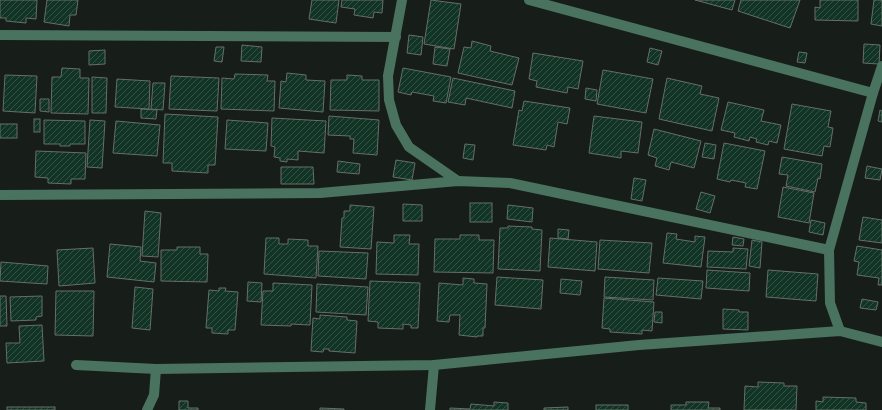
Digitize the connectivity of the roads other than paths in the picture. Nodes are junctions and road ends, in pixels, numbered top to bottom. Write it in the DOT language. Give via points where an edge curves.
graph roads {
  1 [pos="402,0"];
  2 [pos="529,0"];
  3 [pos="0,35"];
  4 [pos="396,37"];
  5 [pos="882,66"];
  6 [pos="873,93"];
  7 [pos="458,181"];
  8 [pos="0,195"];
  9 [pos="829,250"];
  10 [pos="840,331"];
  11 [pos="882,342"];
  12 [pos="434,365"];
  13 [pos="76,366"];
  14 [pos="156,369"];
  15 [pos="147,410"];
  16 [pos="430,410"];
  1 -- 4 [label="street"];
  2 -- 6 [label="street"];
  3 -- 4 [label="street"];
  4 -- 7 [label="street" via="388,76 389,100 396,124 409,146"];
  5 -- 6 [label="street"];
  6 -- 9 [label="street"];
  7 -- 8 [label="street" via="320,193"];
  7 -- 9 [label="street" via="510,183"];
  9 -- 10 [label="street" via="830,302"];
  10 -- 11 [label="street"];
  10 -- 12 [label="street" via="639,345"];
  12 -- 14 [label="street"];
  12 -- 16 [label="street"];
  13 -- 14 [label="street"];
  14 -- 15 [label="street" via="154,395"];
}
